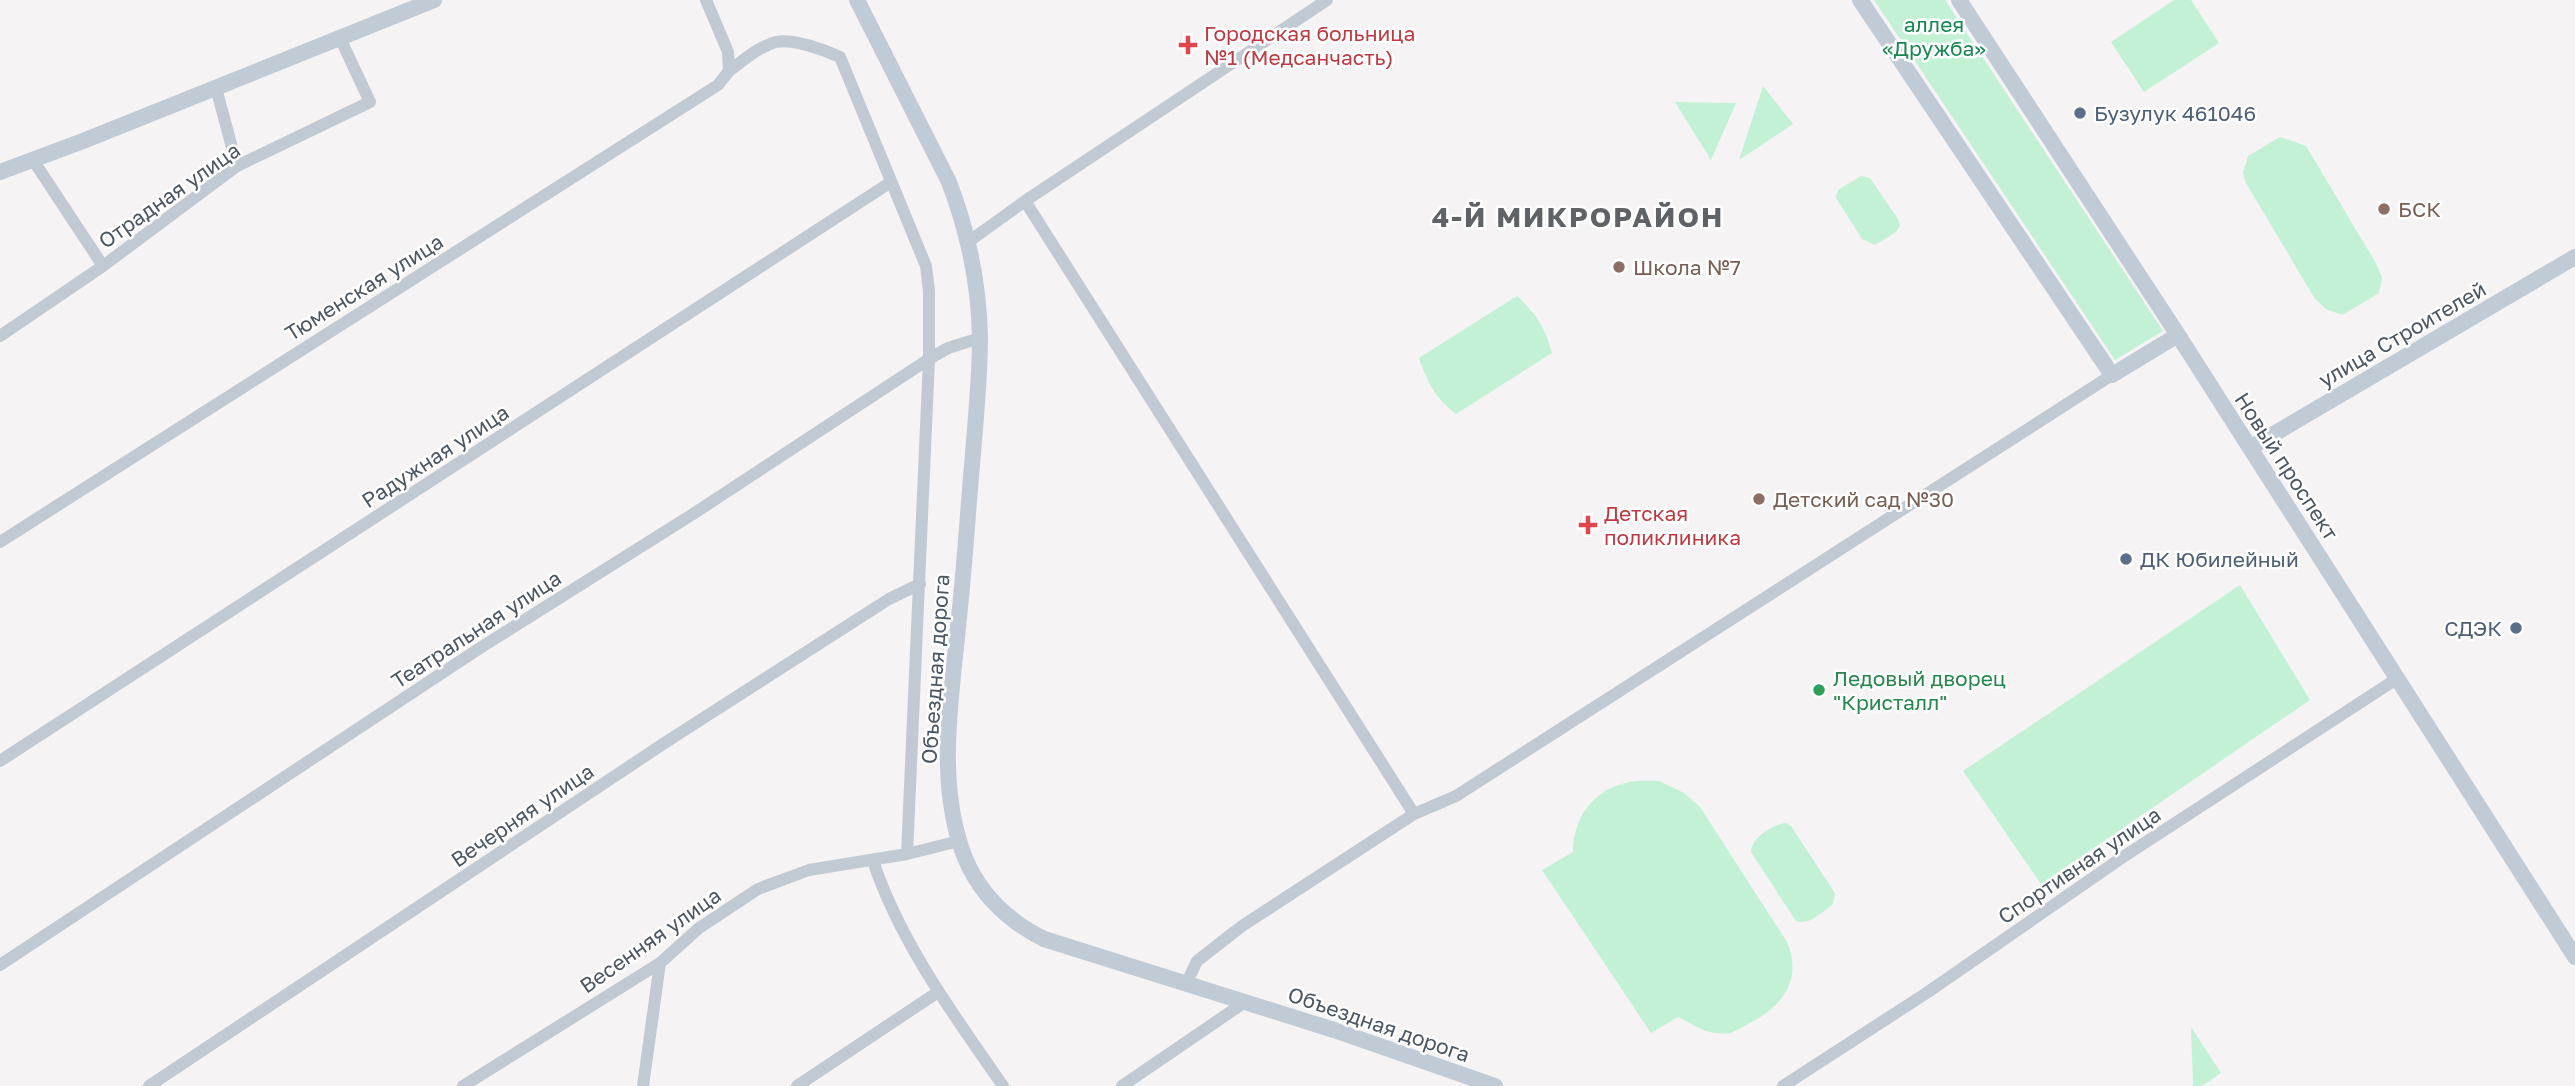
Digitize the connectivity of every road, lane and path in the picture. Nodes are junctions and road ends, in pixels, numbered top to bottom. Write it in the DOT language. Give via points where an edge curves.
graph roads {
  1 [pos="433,0"];
  2 [pos="706,0"];
  3 [pos="857,0"];
  4 [pos="1327,0"];
  5 [pos="1860,0"];
  6 [pos="1959,0"];
  7 [pos="340,38"];
  8 [pos="729,71"];
  9 [pos="216,88"];
  10 [pos="33,160"];
  11 [pos="237,166"];
  12 [pos="0,172"];
  13 [pos="891,183"];
  14 [pos="1025,201"];
  15 [pos="968,242"];
  16 [pos="2575,257"];
  17 [pos="103,266"];
  18 [pos="2178,335"];
  19 [pos="0,336"];
  20 [pos="980,338"];
  21 [pos="929,359"];
  22 [pos="2112,375"];
  23 [pos="2250,448"];
  24 [pos="0,542"];
  25 [pos="920,584"];
  26 [pos="2398,678"];
  27 [pos="0,761"];
  28 [pos="1414,814"];
  29 [pos="959,841"];
  30 [pos="907,854"];
  31 [pos="873,861"];
  32 [pos="2575,957"];
  33 [pos="660,962"];
  34 [pos="0,965"];
  35 [pos="1186,984"];
  36 [pos="938,992"];
  37 [pos="1245,1002"];
  38 [pos="149,1086"];
  39 [pos="463,1086"];
  40 [pos="643,1086"];
  41 [pos="797,1086"];
  42 [pos="1003,1086"];
  43 [pos="1122,1086"];
  44 [pos="1495,1086"];
  45 [pos="1783,1086"];
  1 -- 7 [label="street"];
  2 -- 8 [label="street" via="728,52"];
  3 -- 15 [label="street, Объездная дорога" via="949,182"];
  4 -- 14 [label="street"];
  5 -- 22 [label="street"];
  6 -- 18 [label="street, Новый проспект"];
  7 -- 9 [label="street"];
  7 -- 11 [label="street, Отрадная улица" via="370,103"];
  8 -- 13 [label="street, Тюменская улица" via="758,49 779,41 840,57"];
  8 -- 24 [label="street, Тюменская улица" via="718,85"];
  9 -- 10 [label="street"];
  9 -- 11 [label="street"];
  10 -- 12 [label="street"];
  10 -- 17 [label="street"];
  11 -- 17 [label="street, Отрадная улица"];
  13 -- 21 [label="street" via="926,266"];
  13 -- 27 [label="street, Радужная улица"];
  14 -- 15 [label="street"];
  14 -- 28 [label="street"];
  15 -- 20 [label="street, Объездная дорога"];
  16 -- 23 [label="street, улица Строителей"];
  17 -- 19 [label="street, Отрадная улица"];
  18 -- 22 [label="street"];
  18 -- 23 [label="street, Новый проспект"];
  20 -- 21 [label="street, Театральная улица"];
  20 -- 29 [label="street, Объездная дорога" via="949,709 948,782"];
  21 -- 25 [label="street"];
  21 -- 34 [label="street, Театральная улица"];
  22 -- 28 [label="street" via="1456,796"];
  23 -- 26 [label="street, Новый проспект"];
  25 -- 30 [label="street"];
  25 -- 38 [label="street, Вечерняя улица" via="888,598 666,742"];
  26 -- 32 [label="street, Новый проспект"];
  26 -- 45 [label="street, Спортивная улица" via="2123,856"];
  28 -- 35 [label="street" via="1209,950 1197,961"];
  29 -- 30 [label="street, Весенняя улица"];
  29 -- 35 [label="street, Объездная дорога" via="982,890 1023,928 1080,952"];
  30 -- 31 [label="street, Весенняя улица"];
  31 -- 33 [label="street, Весенняя улица" via="809,870 758,889 699,928"];
  31 -- 36 [label="street" via="885,896"];
  33 -- 39 [label="street, Весенняя улица"];
  33 -- 40 [label="street"];
  35 -- 37 [label="street, Объездная дорога"];
  36 -- 41 [label="street"];
  36 -- 42 [label="street"];
  37 -- 43 [label="street"];
  37 -- 44 [label="street, Объездная дорога"];
}
